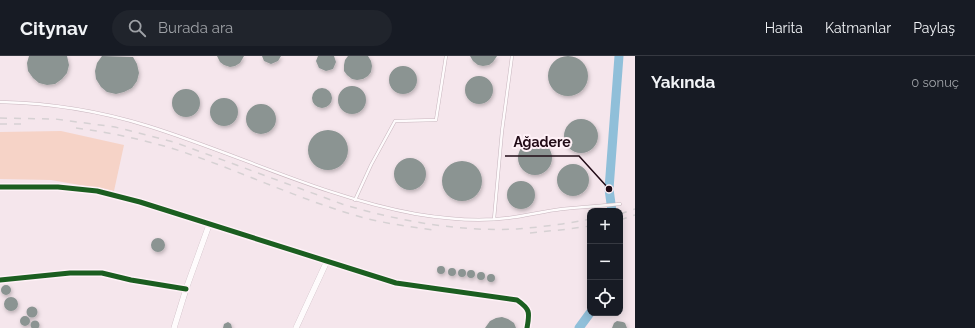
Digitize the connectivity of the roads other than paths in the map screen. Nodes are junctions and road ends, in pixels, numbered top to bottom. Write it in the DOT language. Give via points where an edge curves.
graph roads {
  1 [pos="446,56"];
  2 [pos="512,56"];
  3 [pos="0,102"];
  4 [pos="0,187"];
  5 [pos="355,200"];
  6 [pos="620,204"];
  7 [pos="494,219"];
  8 [pos="209,224"];
  9 [pos="327,261"];
  10 [pos="0,280"];
  11 [pos="186,289"];
  12 [pos="174,328"];
  13 [pos="296,328"];
  14 [pos="527,328"];
  1 -- 5 [label="lane" via="436,120 395,121"];
  2 -- 7 [label="lane"];
  3 -- 5 [label="lane" via="76,108 147,125"];
  4 -- 8 [label="street" via="58,187 97,191"];
  5 -- 7 [label="lane" via="432,216"];
  6 -- 7 [label="lane"];
  8 -- 9 [label="street"];
  8 -- 11 [label="street"];
  9 -- 13 [label="street"];
  9 -- 14 [label="street" via="396,283 517,300 526,307 529,315"];
  10 -- 11 [label="street" via="70,273 102,273"];
  11 -- 12 [label="street"];
}
